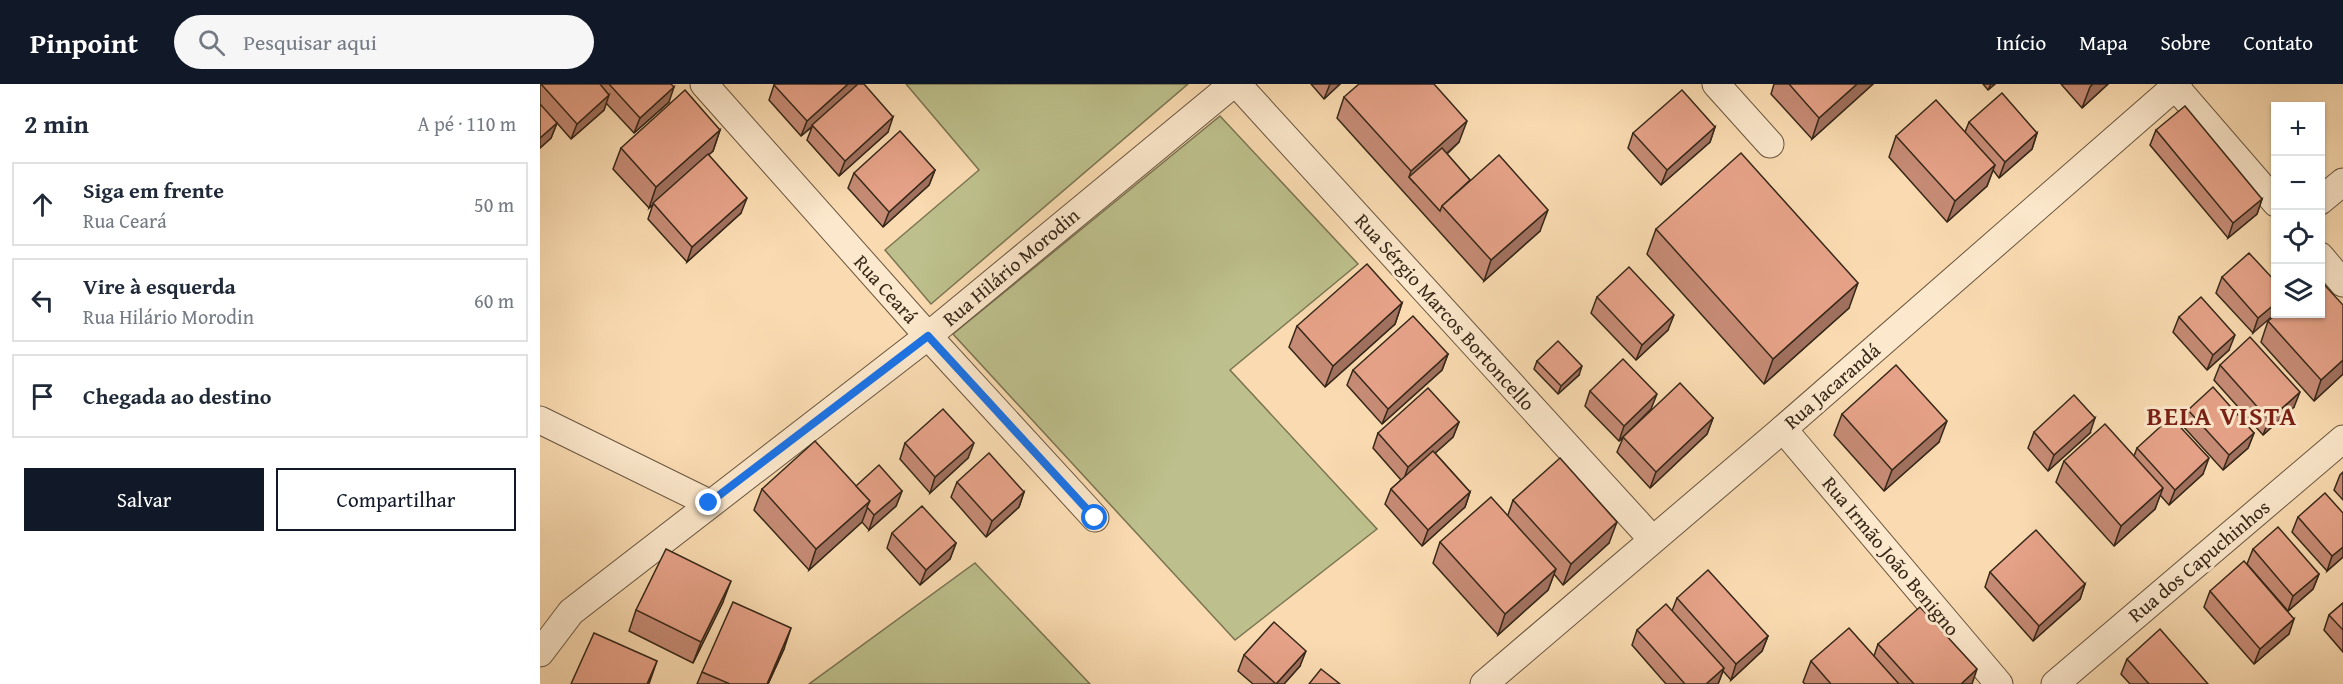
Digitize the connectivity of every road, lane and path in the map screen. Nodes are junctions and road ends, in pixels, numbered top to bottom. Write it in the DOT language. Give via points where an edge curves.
graph roads {
  1 [pos="704,84"];
  2 [pos="1235,84"];
  3 [pos="1716,84"];
  4 [pos="2175,85"];
  5 [pos="1770,144"];
  6 [pos="2343,182"];
  7 [pos="2271,197"];
  8 [pos="2325,197"];
  9 [pos="2325,262"];
  10 [pos="2343,283"];
  11 [pos="928,336"];
  12 [pos="540,420"];
  13 [pos="1783,429"];
  14 [pos="2343,439"];
  15 [pos="709,503"];
  16 [pos="1095,518"];
  17 [pos="1652,539"];
  18 [pos="540,653"];
  19 [pos="1484,684"];
  20 [pos="1999,684"];
  21 [pos="2055,684"];
  1 -- 11 [label="street, Rua Ceará"];
  2 -- 11 [label="street, Rua Hilário Morodin"];
  2 -- 17 [label="street, Rua Sérgio Marcos Bortoncello"];
  3 -- 5 [label="street"];
  4 -- 7 [label="street"];
  4 -- 13 [label="street, Rua Jacarandá"];
  6 -- 8 [label="street"];
  9 -- 10 [label="street"];
  11 -- 15 [label="street, Rua Hilário Morodin"];
  11 -- 16 [label="street, Rua Ceará"];
  12 -- 15 [label="street"];
  13 -- 17 [label="street, Rua Jacarandá"];
  13 -- 20 [label="street, Rua Irmão João Benigno"];
  14 -- 21 [label="street, Rua dos Capuchinhos"];
  15 -- 18 [label="street, Rua Hilário Morodin" via="571,612"];
  17 -- 19 [label="street, Rua Jacarandá"];
}
